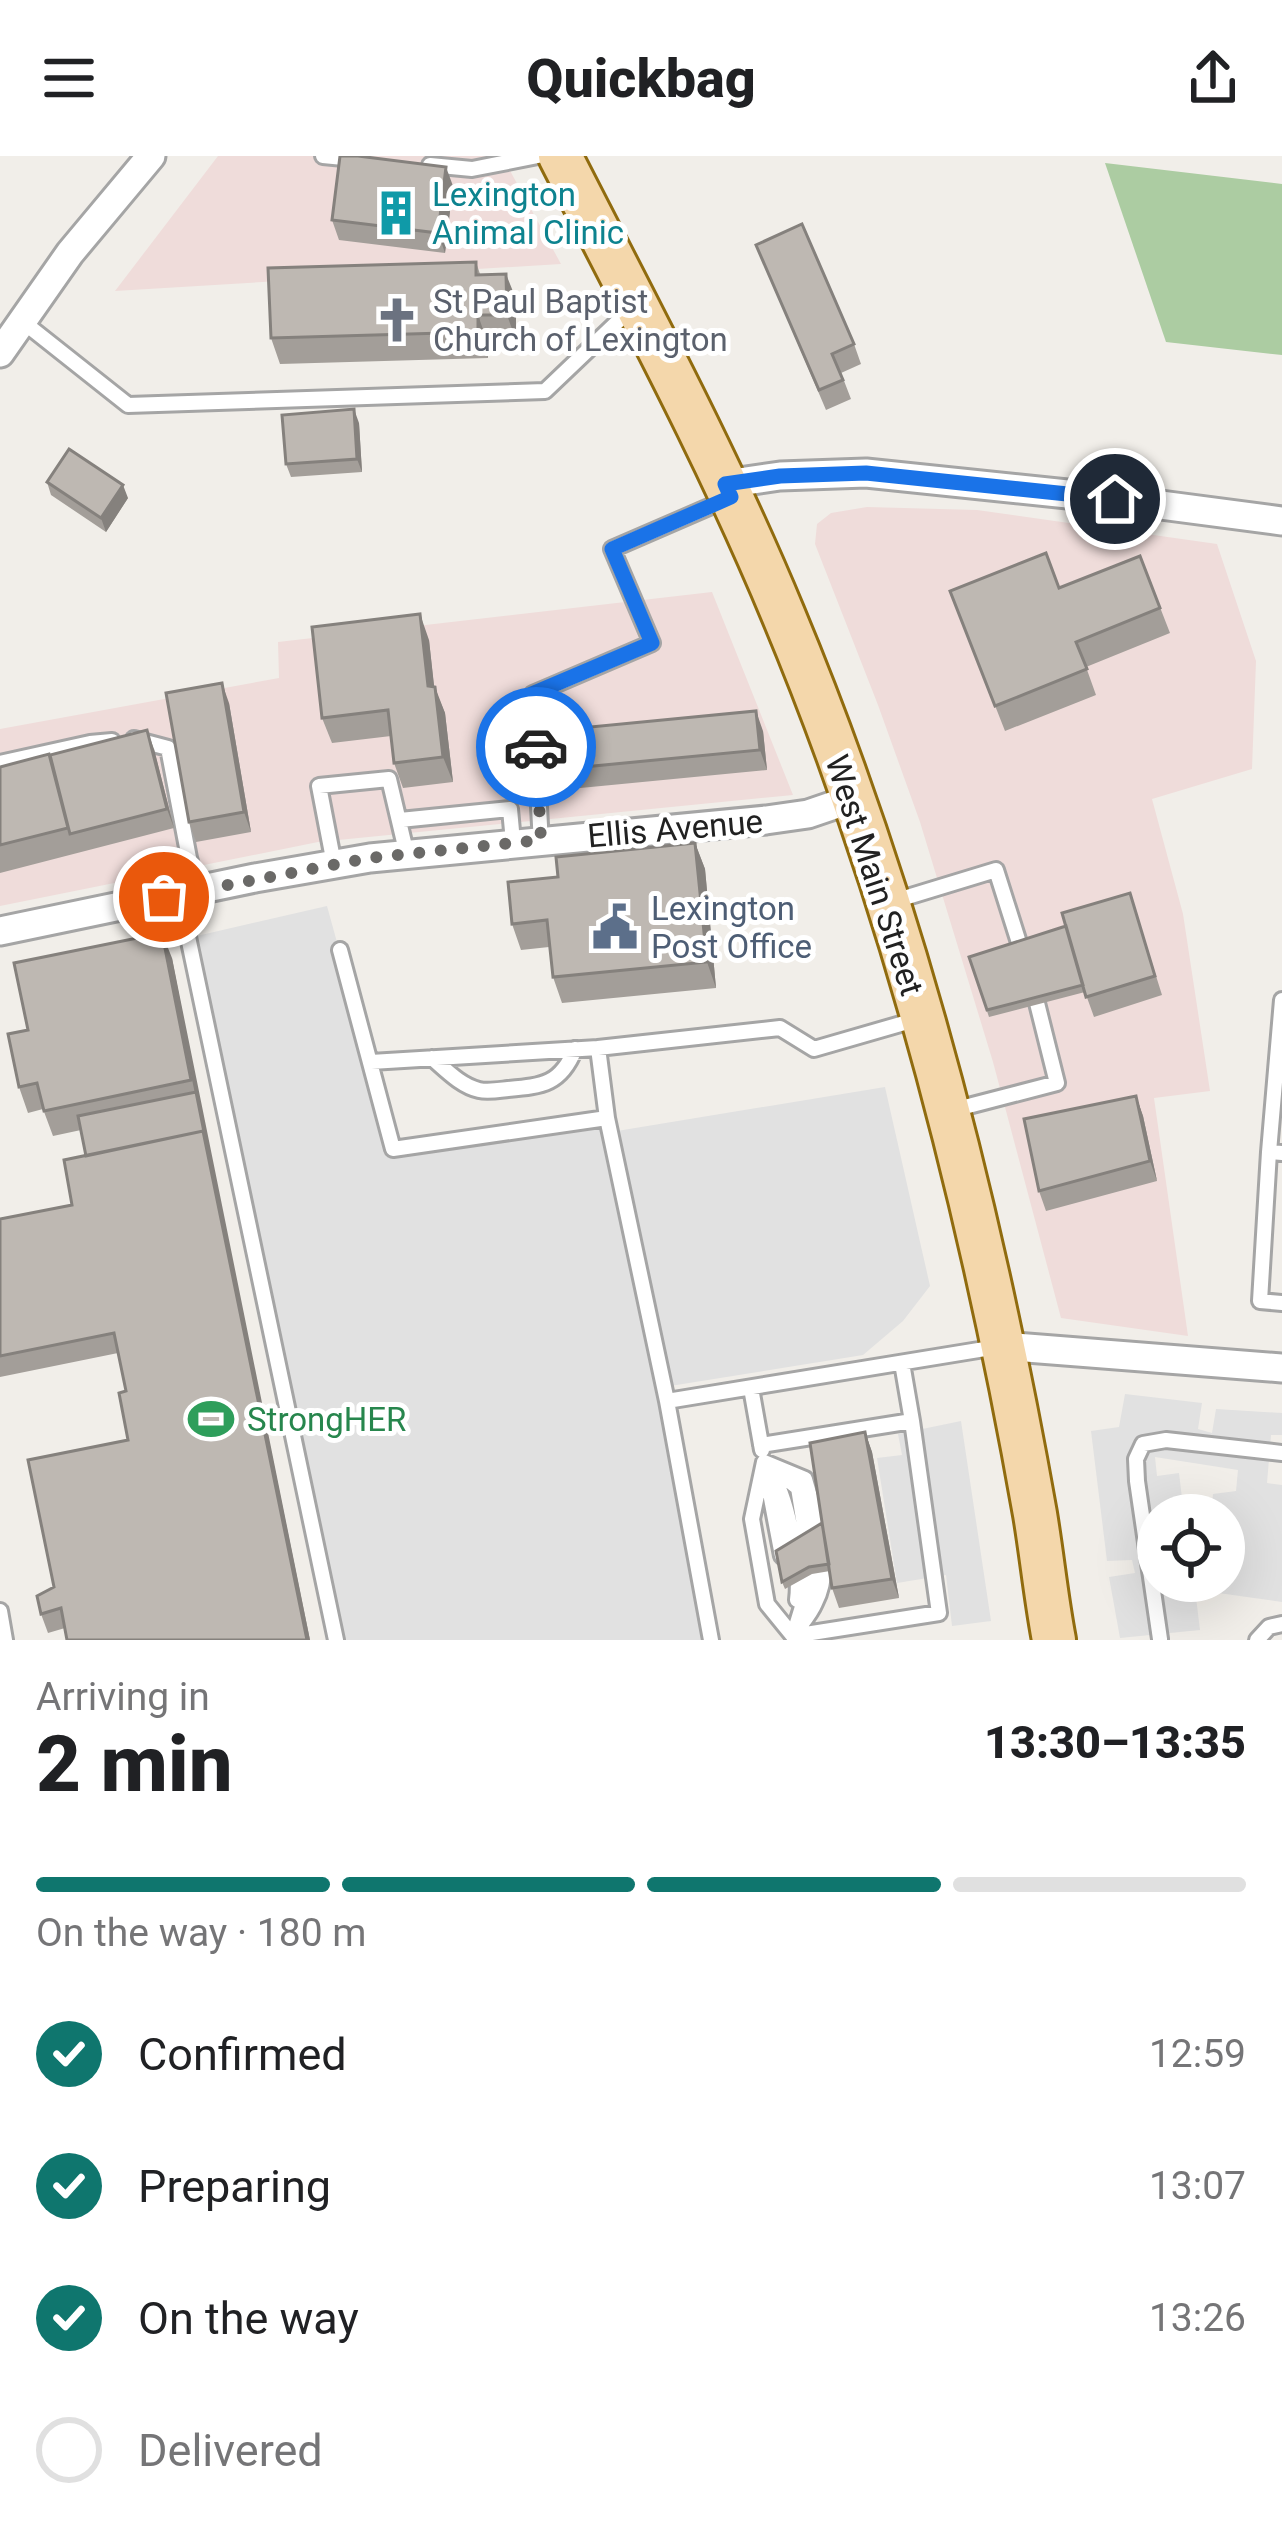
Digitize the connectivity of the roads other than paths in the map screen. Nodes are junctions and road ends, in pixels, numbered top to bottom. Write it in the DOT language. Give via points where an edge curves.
graph roads {
  1 [pos="151,156"];
  2 [pos="323,156"];
  3 [pos="538,156"];
  4 [pos="560,156"];
  5 [pos="366,160"];
  6 [pos="408,164"];
  7 [pos="635,305"];
  8 [pos="22,321"];
  9 [pos="0,353"];
  10 [pos="728,490"];
  11 [pos="1282,521"];
  12 [pos="0,764"];
  13 [pos="852,799"];
  14 [pos="400,820"];
  15 [pos="532,842"];
  16 [pos="407,855"];
  17 [pos="334,864"];
  18 [pos="189,892"];
  19 [pos="887,903"];
  20 [pos="0,931"];
  21 [pos="1021,949"];
  22 [pos="340,950"];
  23 [pos="1282,1000"];
  24 [pos="1037,1004"];
  25 [pos="922,1018"];
  26 [pos="598,1048"];
  27 [pos="575,1049"];
  28 [pos="432,1058"];
  29 [pos="371,1062"];
  30 [pos="948,1112"];
  31 [pos="607,1118"];
  32 [pos="1275,1153"];
  33 [pos="1282,1303"];
  34 [pos="1002,1346"];
  35 [pos="902,1363"];
  36 [pos="1282,1368"];
  37 [pos="751,1388"];
  38 [pos="667,1401"];
  39 [pos="912,1421"];
  40 [pos="761,1445"];
  41 [pos="1282,1453"];
  42 [pos="764,1462"];
  43 [pos="782,1556"];
  44 [pos="789,1587"];
  45 [pos="0,1610"];
  46 [pos="1282,1624"];
  47 [pos="794,1638"];
  48 [pos="1160,1639"];
  49 [pos="4,1640"];
  50 [pos="336,1640"];
  51 [pos="711,1640"];
  52 [pos="1054,1640"];
  53 [pos="1257,1640"];
  1 -- 8 [label="street"];
  2 -- 5 [label="lane"];
  3 -- 6 [label="lane" via="472,169"];
  4 -- 7 [label="main road, West Main Street"];
  7 -- 8 [label="lane" via="545,391 128,405"];
  7 -- 10 [label="main road, West Main Street"];
  8 -- 9 [label="street"];
  10 -- 11 [label="street" via="780,476 866,473"];
  10 -- 13 [label="main road, West Main Street"];
  10 -- 15 [label="lane" via="612,549 652,643 532,694"];
  12 -- 18 [label="lane" via="140,738 168,748"];
  13 -- 15 [label="street, Ellis Avenue" via="766,820"];
  13 -- 19 [label="main road, West Main Street"];
  14 -- 15 [label="lane" via="510,809"];
  14 -- 16 [label="lane"];
  14 -- 17 [label="lane" via="388,779 319,786"];
  15 -- 16 [label="street, Ellis Avenue"];
  16 -- 17 [label="street, Ellis Avenue"];
  17 -- 18 [label="street, Ellis Avenue"];
  18 -- 20 [label="street, Ellis Avenue"];
  18 -- 50 [label="lane"];
  19 -- 21 [label="lane" via="996,870"];
  19 -- 25 [label="main road, West Main Street"];
  22 -- 29 [label="lane"];
  23 -- 32 [label="lane"];
  24 -- 30 [label="lane" via="1057,1083"];
  25 -- 26 [label="lane" via="814,1048 780,1028"];
  25 -- 30 [label="main road, West Main Street"];
  26 -- 27 [label="lane"];
  26 -- 31 [label="lane"];
  27 -- 28 [label="lane"];
  27 -- 28 [label="lane" via="552,1081 509,1089 481,1090"];
  28 -- 29 [label="lane"];
  29 -- 31 [label="lane" via="394,1149"];
  30 -- 34 [label="main road, West Main Street"];
  31 -- 38 [label="lane"];
  32 -- 33 [label="lane" via="1260,1301"];
  34 -- 35 [label="lane"];
  34 -- 36 [label="street"];
  34 -- 52 [label="main road, West Main Street"];
  35 -- 37 [label="lane"];
  35 -- 39 [label="lane"];
  37 -- 38 [label="lane"];
  37 -- 40 [label="lane"];
  38 -- 51 [label="lane"];
  39 -- 40 [label="lane"];
  39 -- 47 [label="lane" via="939,1613"];
  40 -- 42 [label="lane"];
  41 -- 48 [label="lane" via="1143,1444 1137,1481"];
  42 -- 43 [label="lane"];
  42 -- 47 [label="lane" via="780,1485 800,1582"];
  42 -- 47 [label="lane" via="752,1519 767,1604"];
  42 -- 47 [label="lane" via="806,1479 819,1533 825,1571"];
  44 -- 47 [label="lane"];
  45 -- 49 [label="lane"];
  46 -- 53 [label="lane"];
}
